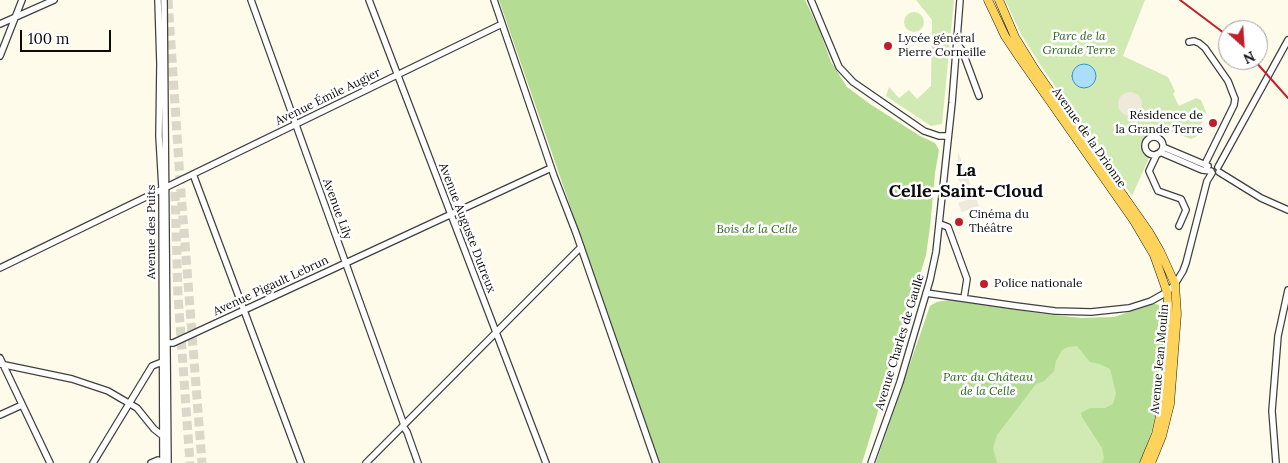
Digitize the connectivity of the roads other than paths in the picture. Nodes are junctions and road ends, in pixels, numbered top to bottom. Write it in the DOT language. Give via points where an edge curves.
graph roads {
  1 [pos="22,0"];
  2 [pos="54,0"];
  3 [pos="158,0"];
  4 [pos="164,0"];
  5 [pos="251,0"];
  6 [pos="369,0"];
  7 [pos="494,0"];
  8 [pos="811,0"];
  9 [pos="960,0"];
  10 [pos="988,0"];
  11 [pos="999,0"];
  12 [pos="16,17"];
  13 [pos="0,24"];
  14 [pos="502,24"];
  15 [pos="1288,40"];
  16 [pos="1189,42"];
  17 [pos="957,44"];
  18 [pos="0,56"];
  19 [pos="397,75"];
  20 [pos="979,96"];
  21 [pos="296,124"];
  22 [pos="948,136"];
  23 [pos="1160,151"];
  24 [pos="1205,164"];
  25 [pos="551,168"];
  26 [pos="1214,170"];
  27 [pos="193,174"];
  28 [pos="164,187"];
  29 [pos="1288,210"];
  30 [pos="451,214"];
  31 [pos="940,224"];
  32 [pos="1179,226"];
  33 [pos="581,247"];
  34 [pos="346,263"];
  35 [pos="0,268"];
  36 [pos="1174,284"];
  37 [pos="1288,290"];
  38 [pos="926,292"];
  39 [pos="1167,292"];
  40 [pos="964,298"];
  41 [pos="244,310"];
  42 [pos="496,332"];
  43 [pos="165,343"];
  44 [pos="0,358"];
  45 [pos="162,362"];
  46 [pos="1,364"];
  47 [pos="166,401"];
  48 [pos="130,403"];
  49 [pos="22,405"];
  50 [pos="0,415"];
  51 [pos="403,425"];
  52 [pos="164,438"];
  53 [pos="50,463"];
  54 [pos="93,463"];
  55 [pos="151,463"];
  56 [pos="163,463"];
  57 [pos="168,463"];
  58 [pos="301,463"];
  59 [pos="366,463"];
  60 [pos="418,463"];
  61 [pos="546,463"];
  62 [pos="656,463"];
  63 [pos="871,463"];
  64 [pos="1144,463"];
  65 [pos="1151,463"];
  66 [pos="1276,463"];
  1 -- 12 [label="street"];
  2 -- 12 [label="street"];
  3 -- 28 [label="street, Avenue des Puits" via="159,136"];
  4 -- 28 [label="street, Avenue des Puits"];
  5 -- 21 [label="street, Avenue Lily"];
  6 -- 19 [label="street, Avenue Auguste Dutreux"];
  7 -- 14 [label="street"];
  8 -- 22 [label="street" via="839,67 853,82 924,131"];
  9 -- 17 [label="street, Avenue Charles de Gaulle"];
  10 -- 39 [label="main road, Avenue de la Drionne" via="1018,57 1147,242"];
  11 -- 36 [label="main road, Avenue de la Drionne" via="1015,38 1149,232"];
  12 -- 13 [label="street"];
  12 -- 18 [label="street"];
  14 -- 19 [label="street, Avenue Émile Augier"];
  14 -- 25 [label="street"];
  15 -- 26 [label="street"];
  16 -- 24 [label="street" via="1194,41 1205,48 1228,81 1234,99"];
  17 -- 20 [label="street"];
  17 -- 22 [label="street, Avenue Charles de Gaulle"];
  19 -- 21 [label="street, Avenue Émile Augier"];
  19 -- 30 [label="street, Avenue Auguste Dutreux"];
  21 -- 27 [label="street, Avenue Émile Augier"];
  21 -- 34 [label="street, Avenue Lily"];
  22 -- 31 [label="street, Avenue Charles de Gaulle"];
  23 -- 24 [label="street"];
  23 -- 26 [label="street" via="1202,170"];
  23 -- 32 [label="street" via="1149,171 1158,191 1181,199 1186,210"];
  24 -- 26 [label="street"];
  25 -- 30 [label="street, Avenue Pigault Lebrun"];
  25 -- 33 [label="street"];
  26 -- 29 [label="street"];
  26 -- 36 [label="street" via="1207,181 1186,264"];
  27 -- 28 [label="street, Avenue Émile Augier"];
  27 -- 41 [label="street"];
  28 -- 35 [label="street, Avenue Émile Augier"];
  28 -- 43 [label="street, Avenue des Puits"];
  30 -- 34 [label="street, Avenue Pigault Lebrun"];
  30 -- 42 [label="street, Avenue Auguste Dutreux"];
  31 -- 38 [label="street, Avenue Charles de Gaulle"];
  31 -- 40 [label="street" via="948,227 967,279"];
  33 -- 42 [label="street"];
  33 -- 62 [label="street"];
  34 -- 41 [label="street, Avenue Pigault Lebrun"];
  34 -- 51 [label="street, Avenue Lily"];
  36 -- 39 [label="street"];
  36 -- 65 [label="main road, Avenue Jean Moulin" via="1177,314 1170,404"];
  37 -- 66 [label="street" via="1278,336 1272,411"];
  38 -- 40 [label="street"];
  38 -- 63 [label="street, Avenue Charles de Gaulle" via="900,382"];
  39 -- 40 [label="street" via="1129,308 1091,312 1055,311"];
  39 -- 64 [label="main road, Avenue Jean Moulin" via="1169,314 1163,403 1156,434"];
  41 -- 43 [label="street, Avenue Pigault Lebrun" via="173,343"];
  41 -- 58 [label="street"];
  42 -- 51 [label="street"];
  42 -- 61 [label="street, Avenue Auguste Dutreux"];
  43 -- 45 [label="street, Avenue des Puits"];
  43 -- 47 [label="street, Avenue des Puits"];
  44 -- 46 [label="street"];
  45 -- 47 [label="street, Avenue des Puits"];
  45 -- 48 [label="street" via="152,366"];
  46 -- 48 [label="street" via="98,386"];
  46 -- 49 [label="street"];
  47 -- 52 [label="street, Avenue des Puits"];
  47 -- 57 [label="street, Avenue des Puits"];
  48 -- 52 [label="street"];
  48 -- 54 [label="street"];
  49 -- 50 [label="street"];
  49 -- 53 [label="street"];
  51 -- 59 [label="street"];
  51 -- 60 [label="street, Avenue Lily"];
  52 -- 56 [label="street, Avenue des Puits"];
  55 -- 56 [label="street" via="158,460"];
}
